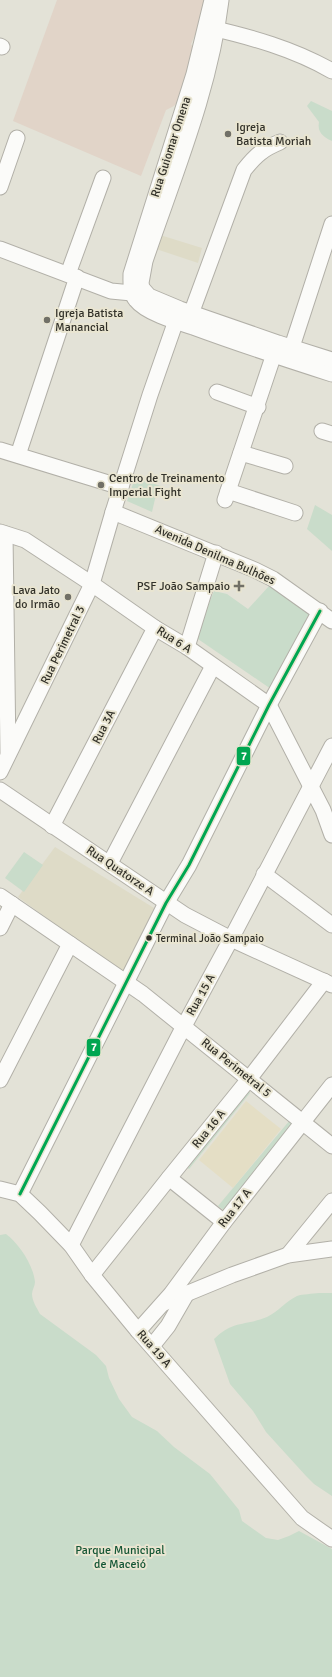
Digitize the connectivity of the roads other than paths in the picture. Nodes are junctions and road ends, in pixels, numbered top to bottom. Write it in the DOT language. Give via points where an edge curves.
graph roads {
  1 [pos="212,0"];
  2 [pos="221,0"];
  3 [pos="212,28"];
  4 [pos="332,71"];
  5 [pos="17,138"];
  6 [pos="280,142"];
  7 [pos="103,178"];
  8 [pos="0,187"];
  9 [pos="332,224"];
  10 [pos="0,249"];
  11 [pos="72,275"];
  12 [pos="137,290"];
  13 [pos="183,317"];
  14 [pos="282,351"];
  15 [pos="332,360"];
  16 [pos="332,374"];
  17 [pos="217,392"];
  18 [pos="258,406"];
  19 [pos="0,450"];
  20 [pos="241,453"];
  21 [pos="18,455"];
  22 [pos="285,466"];
  23 [pos="121,487"];
  24 [pos="113,512"];
  25 [pos="295,513"];
  26 [pos="3,533"];
  27 [pos="216,553"];
  28 [pos="92,584"];
  29 [pos="320,612"];
  30 [pos="332,621"];
  31 [pos="155,628"];
  32 [pos="187,647"];
  33 [pos="213,666"];
  34 [pos="269,704"];
  35 [pos="332,746"];
  36 [pos="8,756"];
  37 [pos="0,772"];
  38 [pos="310,785"];
  39 [pos="0,790"];
  40 [pos="52,826"];
  41 [pos="332,835"];
  42 [pos="110,863"];
  43 [pos="264,874"];
  44 [pos="6,900"];
  45 [pos="166,903"];
  46 [pos="332,925"];
  47 [pos="0,928"];
  48 [pos="231,939"];
  49 [pos="70,944"];
  50 [pos="126,982"];
  51 [pos="328,983"];
  52 [pos="184,1026"];
  53 [pos="250,1079"];
  54 [pos="0,1080"];
  55 [pos="332,1086"];
  56 [pos="303,1123"];
  57 [pos="332,1146"];
  58 [pos="169,1178"];
  59 [pos="0,1189"];
  60 [pos="20,1194"];
  61 [pos="332,1200"];
  62 [pos="224,1222"];
  63 [pos="71,1245"];
  64 [pos="332,1249"];
  65 [pos="288,1255"];
  66 [pos="92,1275"];
  67 [pos="187,1293"];
  68 [pos="162,1304"];
  69 [pos="138,1331"];
  70 [pos="152,1346"];
  71 [pos="332,1539"];
  1 -- 3 [label="street, Rua Guiomar Omena"];
  2 -- 3 [label="street, Rua Guiomar Omena"];
  3 -- 4 [label="street" via="298,53"];
  3 -- 12 [label="street, Rua Guiomar Omena" via="194,74 131,274"];
  5 -- 8 [label="street"];
  6 -- 13 [label="street, Rua Perimetral 3" via="265,148 244,170"];
  7 -- 11 [label="street"];
  9 -- 14 [label="street"];
  10 -- 11 [label="street"];
  11 -- 12 [label="street" via="112,291"];
  11 -- 21 [label="street"];
  12 -- 13 [label="street" via="136,300 144,307"];
  13 -- 14 [label="street"];
  13 -- 23 [label="street, Rua Perimetral 3"];
  14 -- 15 [label="street"];
  14 -- 16 [label="street"];
  14 -- 18 [label="street"];
  17 -- 18 [label="street"];
  18 -- 20 [label="street"];
  19 -- 21 [label="street"];
  20 -- 22 [label="street"];
  20 -- 25 [label="street" via="226,496"];
  21 -- 23 [label="street"];
  23 -- 24 [label="street, Rua Perimetral 3"];
  24 -- 27 [label="street, Avenida Denilma Bulhões"];
  24 -- 28 [label="street, Rua Perimetral 3"];
  26 -- 28 [label="street, Rua 6 A" via="25,540"];
  26 -- 36 [label="street"];
  27 -- 29 [label="street, Avenida Denilma Bulhões" via="273,579"];
  27 -- 32 [label="street"];
  28 -- 31 [label="street, Rua 6 A"];
  28 -- 36 [label="street, Rua Perimetral 3"];
  29 -- 30 [label="street, Avenida Denilma Bulhões"];
  29 -- 34 [label="street"];
  31 -- 32 [label="street, Rua 6 A"];
  31 -- 40 [label="street, Rua 3A"];
  32 -- 33 [label="street, Rua 6 A"];
  33 -- 34 [label="street, Rua 6 A"];
  33 -- 42 [label="street"];
  34 -- 38 [label="street, Rua 6 A"];
  34 -- 45 [label="street" via="189,865"];
  35 -- 38 [label="street, Rua 15 A"];
  36 -- 37 [label="street, Rua Perimetral 3"];
  38 -- 41 [label="street, Rua 6 A"];
  38 -- 43 [label="street, Rua 15 A"];
  39 -- 40 [label="street, Rua Quatorze A"];
  40 -- 42 [label="street, Rua Quatorze A"];
  42 -- 45 [label="street, Rua Quatorze A"];
  43 -- 46 [label="street"];
  43 -- 48 [label="street, Rua 15 A"];
  44 -- 47 [label="street"];
  44 -- 49 [label="street, Rua Perimetral 5"];
  45 -- 48 [label="street, Rua Quatorze A"];
  45 -- 50 [label="street"];
  48 -- 51 [label="street, Rua Quatorze A"];
  48 -- 52 [label="street, Rua 15 A"];
  49 -- 50 [label="street, Rua Perimetral 5"];
  49 -- 54 [label="street"];
  50 -- 52 [label="street, Rua Perimetral 5"];
  50 -- 60 [label="street"];
  51 -- 53 [label="street, Rua 16 A"];
  52 -- 53 [label="street, Rua Perimetral 5"];
  52 -- 63 [label="street, Rua 15 A"];
  53 -- 56 [label="street, Rua Perimetral 5"];
  53 -- 58 [label="street, Rua 16 A"];
  55 -- 56 [label="street, Rua 17 A"];
  56 -- 57 [label="street, Rua Perimetral 5"];
  56 -- 62 [label="street, Rua 17 A"];
  58 -- 62 [label="street"];
  58 -- 66 [label="street, Rua 16 A"];
  59 -- 60 [label="street, Rua 19 A"];
  60 -- 63 [label="street, Rua 19 A"];
  61 -- 65 [label="street"];
  62 -- 68 [label="street, Rua 17 A"];
  63 -- 66 [label="street, Rua 19 A"];
  64 -- 65 [label="street"];
  65 -- 67 [label="street"];
  66 -- 69 [label="street, Rua 19 A"];
  67 -- 68 [label="street"];
  67 -- 70 [label="street" via="168,1326"];
  68 -- 69 [label="street, Rua 17 A"];
  69 -- 70 [label="street, Rua 19 A"];
  70 -- 71 [label="street, Rua 19 A" via="302,1518"];
}
